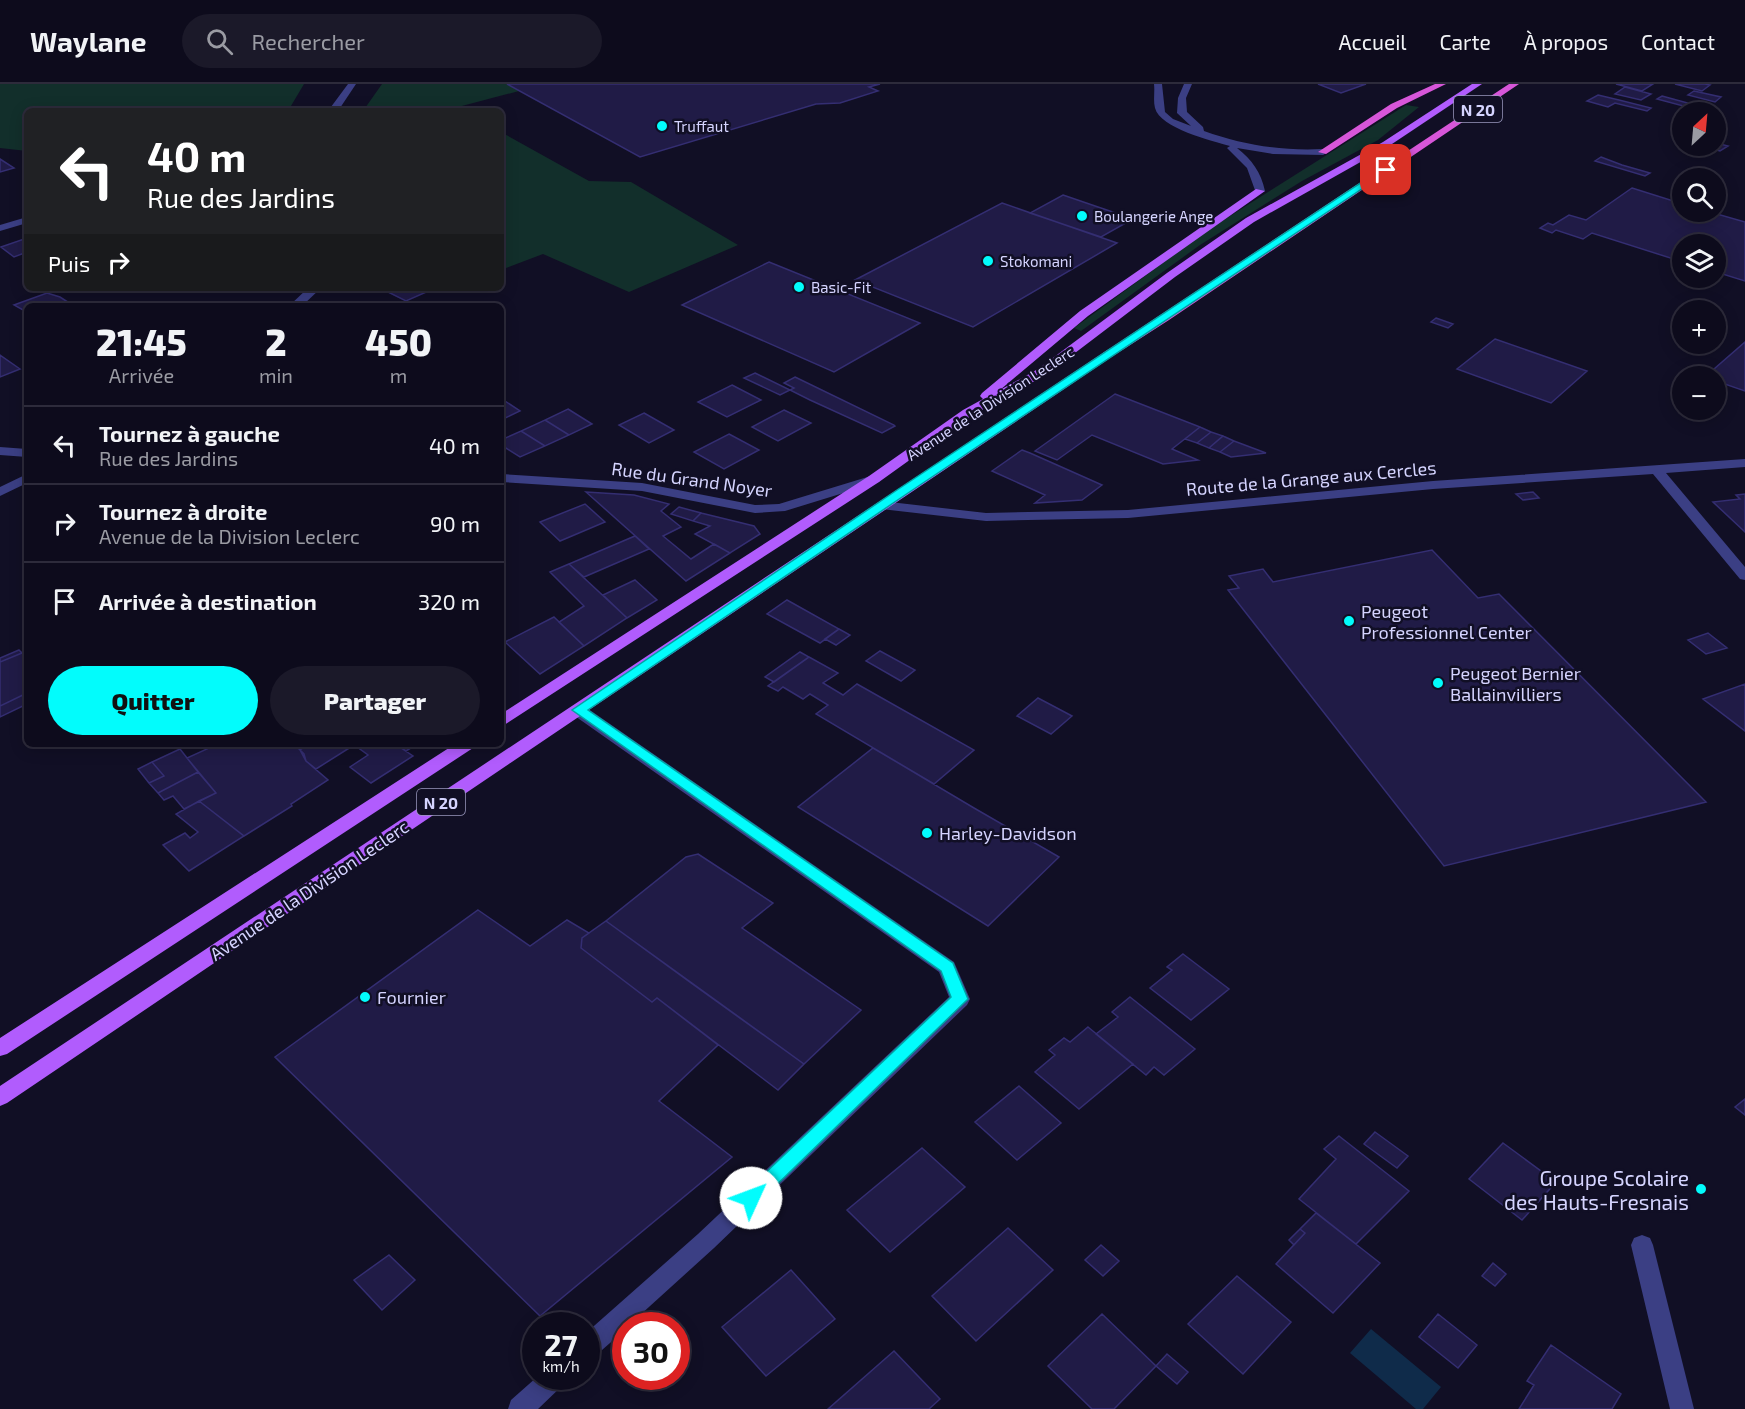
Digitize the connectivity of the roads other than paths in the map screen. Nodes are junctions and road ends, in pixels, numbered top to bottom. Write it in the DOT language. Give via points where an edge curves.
graph roads {
  1 [pos="352,84"];
  2 [pos="1158,84"];
  3 [pos="1188,84"];
  4 [pos="1442,84"];
  5 [pos="1478,84"];
  6 [pos="1515,84"];
  7 [pos="335,108"];
  8 [pos="1207,135"];
  9 [pos="1227,143"];
  10 [pos="1323,152"];
  11 [pos="1260,191"];
  12 [pos="24,221"];
  13 [pos="0,228"];
  14 [pos="312,291"];
  15 [pos="298,303"];
  16 [pos="1109,353"];
  17 [pos="967,414"];
  18 [pos="0,451"];
  19 [pos="24,453"];
  20 [pos="1745,463"];
  21 [pos="1655,468"];
  22 [pos="504,478"];
  23 [pos="874,479"];
  24 [pos="24,480"];
  25 [pos="0,492"];
  26 [pos="881,505"];
  27 [pos="1745,576"];
  28 [pos="578,710"];
  29 [pos="504,720"];
  30 [pos="462,747"];
  31 [pos="0,1048"];
  32 [pos="0,1097"];
  33 [pos="1642,1245"];
  34 [pos="600,1336"];
  35 [pos="541,1390"];
  36 [pos="520,1409"];
  37 [pos="1682,1409"];
  1 -- 7 [label="street"];
  2 -- 8 [label="street" via="1162,114"];
  3 -- 8 [label="street" via="1182,98 1182,113"];
  4 -- 10 [label="highway" via="1394,106"];
  5 -- 17 [label="main road, Avenue de la Division Leclerc / N 20" via="1386,144 1250,220 1042,372"];
  6 -- 16 [label="highway, Avenue de la Division Leclerc / N 20"];
  8 -- 9 [label="street"];
  9 -- 10 [label="street" via="1276,153"];
  9 -- 11 [label="street" via="1248,161 1258,176"];
  11 -- 17 [label="main road" via="1125,282 1019,365"];
  12 -- 13 [label="street"];
  14 -- 15 [label="street"];
  16 -- 26 [label="main road, Avenue de la Division Leclerc / N 20"];
  17 -- 23 [label="main road, Avenue de la Division Leclerc / N 20"];
  18 -- 19 [label="street"];
  20 -- 21 [label="street, Route de la Grange aux Cercles"];
  21 -- 26 [label="street, Route de la Grange aux Cercles" via="1391,488 1128,514 986,517"];
  21 -- 27 [label="street"];
  22 -- 23 [label="street, Rue du Grand Noyer" via="642,488 755,509 780,508"];
  23 -- 29 [label="main road, Avenue de la Division Leclerc / N 20"];
  24 -- 25 [label="street"];
  26 -- 28 [label="main road, Avenue de la Division Leclerc / N 20"];
  28 -- 32 [label="main road, Avenue de la Division Leclerc / N 20"];
  28 -- 34 [label="street" via="947,967 960,999"];
  30 -- 31 [label="main road, Avenue de la Division Leclerc / N 20"];
  33 -- 37 [label="street"];
  35 -- 36 [label="street"];
}
